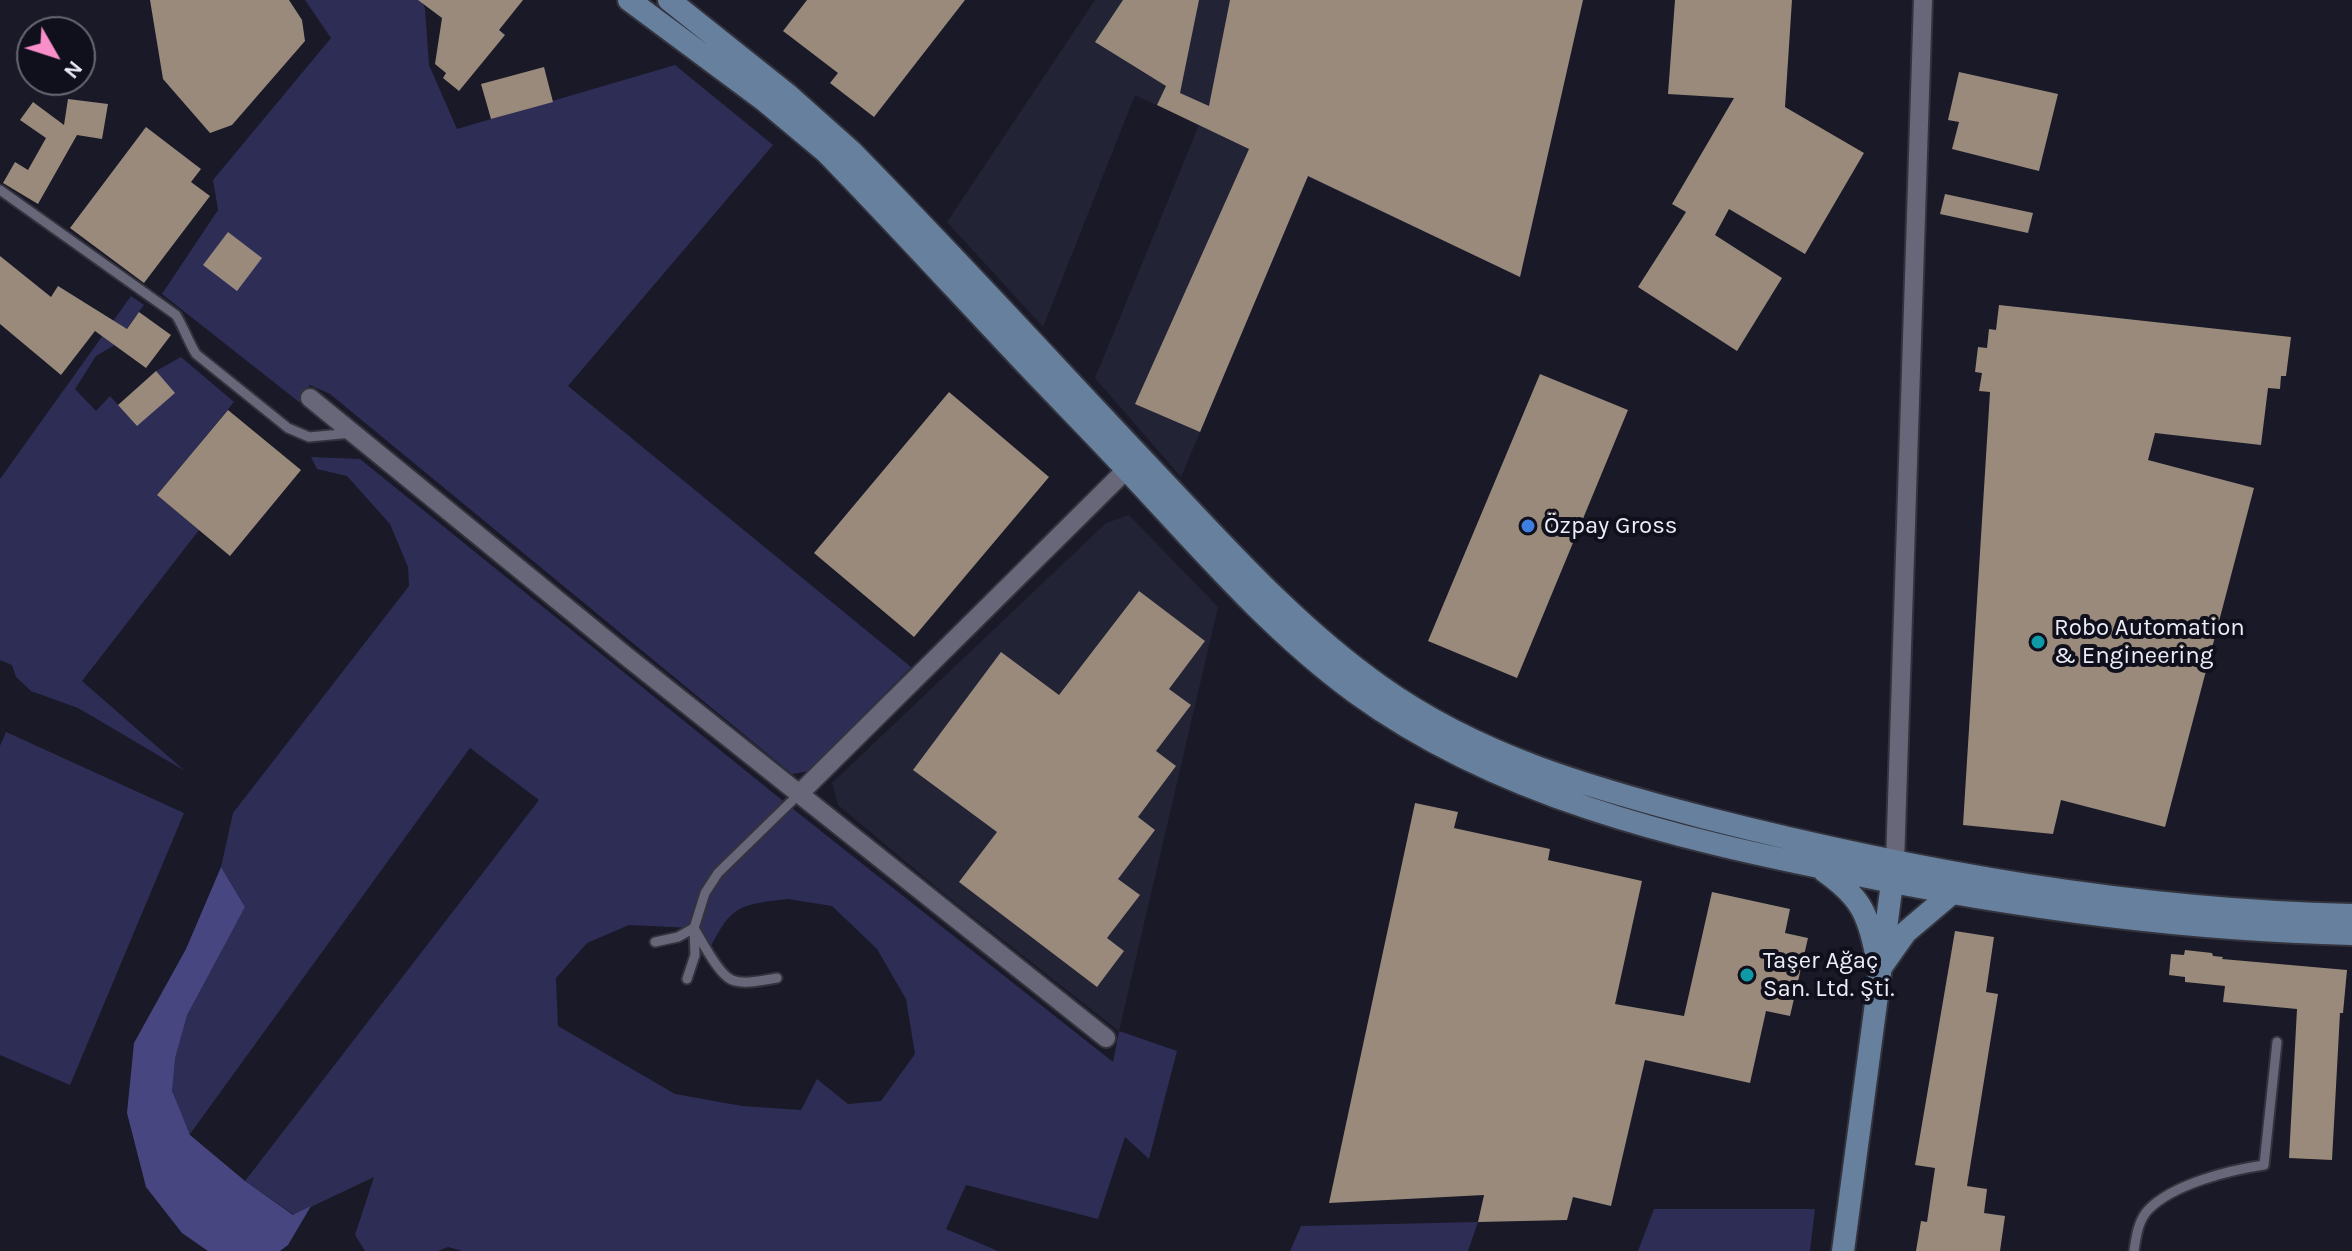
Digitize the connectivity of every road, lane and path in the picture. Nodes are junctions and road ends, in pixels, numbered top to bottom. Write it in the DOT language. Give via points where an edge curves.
graph roads {
  1 [pos="629,0"];
  2 [pos="669,0"];
  3 [pos="1923,0"];
  4 [pos="0,190"];
  5 [pos="310,398"];
  6 [pos="353,433"];
  7 [pos="1133,463"];
  8 [pos="799,794"];
  9 [pos="1819,867"];
  10 [pos="1893,873"];
  11 [pos="1952,893"];
  12 [pos="2352,915"];
  13 [pos="694,928"];
  14 [pos="2352,934"];
  15 [pos="655,942"];
  16 [pos="1879,970"];
  17 [pos="777,978"];
  18 [pos="687,979"];
  19 [pos="1106,1038"];
  20 [pos="2277,1042"];
  21 [pos="1843,1251"];
  22 [pos="2134,1251"];
  1 -- 7 [label="main road" via="826,152"];
  2 -- 7 [label="main road" via="852,152"];
  3 -- 10 [label="street"];
  4 -- 6 [label="lane" via="176,315 196,354 288,428 309,437"];
  5 -- 6 [label="street"];
  6 -- 8 [label="street"];
  7 -- 8 [label="street"];
  7 -- 9 [label="main road" via="1261,610 1302,649 1358,694 1424,736 1530,786 1631,822"];
  7 -- 10 [label="main road" via="1310,631 1379,686 1450,730 1525,765"];
  8 -- 13 [label="lane" via="718,873"];
  8 -- 19 [label="street"];
  9 -- 10 [label="main road"];
  9 -- 16 [label="main road" via="1863,908"];
  10 -- 11 [label="main road"];
  10 -- 12 [label="main road" via="2171,905"];
  10 -- 16 [label="main road"];
  11 -- 14 [label="main road" via="2169,924"];
  11 -- 16 [label="main road" via="1906,932"];
  13 -- 15 [label="lane"];
  13 -- 17 [label="lane" via="731,980"];
  13 -- 18 [label="lane" via="695,955"];
  16 -- 21 [label="main road"];
  20 -- 22 [label="lane" via="2264,1165 2200,1181 2161,1199 2146,1212"];
}
